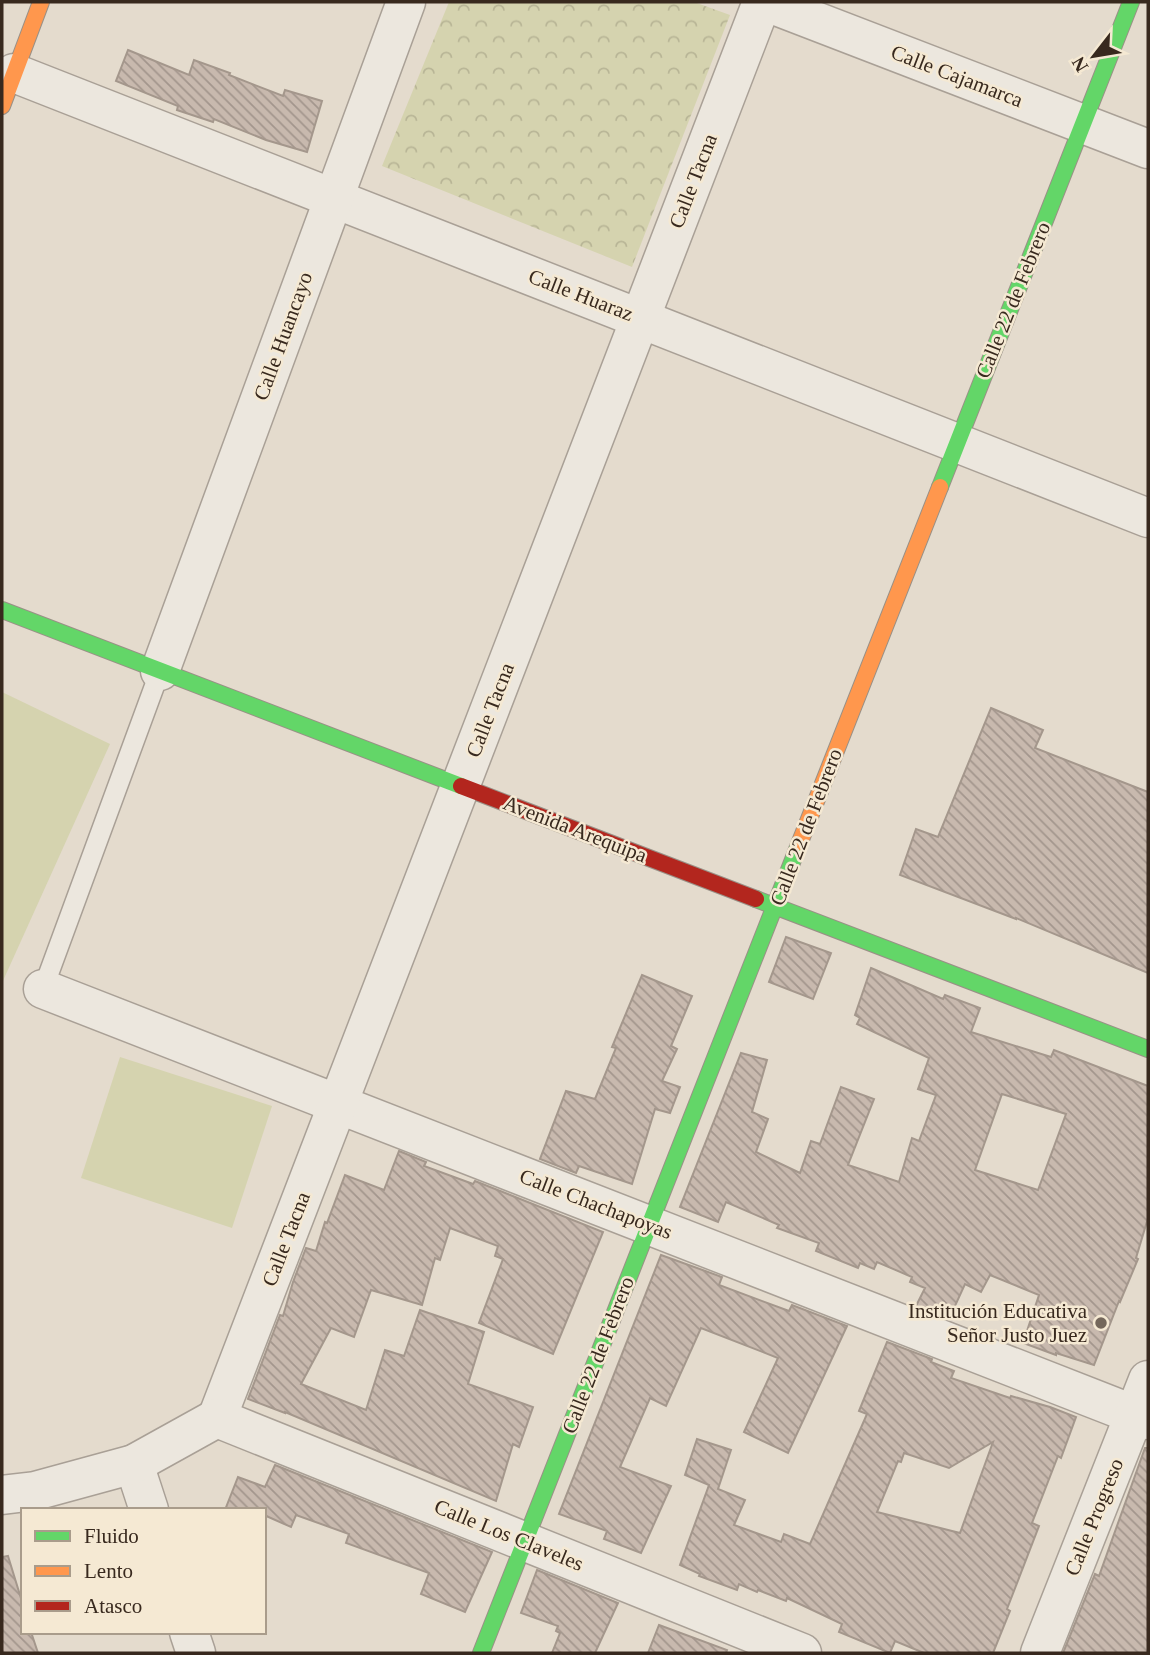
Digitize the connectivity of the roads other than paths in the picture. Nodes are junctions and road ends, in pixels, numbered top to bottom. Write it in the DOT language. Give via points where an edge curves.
graph roads {
  1 [pos="41,2"];
  2 [pos="406,2"];
  3 [pos="764,2"];
  4 [pos="1131,2"];
  5 [pos="8,90"];
  6 [pos="1083,124"];
  7 [pos="1148,149"];
  8 [pos="334,198"];
  9 [pos="640,319"];
  10 [pos="957,443"];
  11 [pos="1148,518"];
  12 [pos="2,610"];
  13 [pos="160,671"];
  14 [pos="461,786"];
  15 [pos="775,906"];
  16 [pos="43,989"];
  17 [pos="1148,1049"];
  18 [pos="338,1103"];
  19 [pos="649,1225"];
  20 [pos="1148,1380"];
  21 [pos="217,1418"];
  22 [pos="1141,1418"];
  23 [pos="134,1464"];
  24 [pos="2,1495"];
  25 [pos="148,1508"];
  26 [pos="524,1542"];
  27 [pos="190,1634"];
  28 [pos="196,1653"];
  29 [pos="481,1653"];
  30 [pos="802,1653"];
  31 [pos="1040,1653"];
  1 -- 5 [label="street"];
  2 -- 8 [label="street, Calle Huancayo"];
  3 -- 6 [label="street, Calle Cajamarca"];
  3 -- 9 [label="street, Calle Tacna"];
  4 -- 6 [label="street, Calle 22 de Febrero"];
  5 -- 8 [label="street, Calle Huaraz"];
  6 -- 7 [label="street, Calle Cajamarca"];
  6 -- 10 [label="street, Calle 22 de Febrero"];
  8 -- 9 [label="street, Calle Huaraz"];
  8 -- 13 [label="street, Calle Huancayo"];
  9 -- 10 [label="street, Calle Huaraz"];
  9 -- 14 [label="street, Calle Tacna"];
  10 -- 11 [label="street, Calle Huaraz"];
  10 -- 15 [label="street, Calle 22 de Febrero"];
  12 -- 13 [label="street, Avenida Arequipa"];
  13 -- 14 [label="street, Avenida Arequipa"];
  13 -- 16 [label="lane"];
  14 -- 15 [label="street, Avenida Arequipa"];
  14 -- 18 [label="street, Calle Tacna"];
  15 -- 17 [label="street, Avenida Arequipa"];
  15 -- 19 [label="street, Calle 22 de Febrero"];
  16 -- 18 [label="street, Calle Chachapoyas"];
  18 -- 19 [label="street, Calle Chachapoyas"];
  18 -- 21 [label="street, Calle Tacna"];
  19 -- 22 [label="street, Calle Chachapoyas"];
  19 -- 26 [label="street, Calle 22 de Febrero"];
  20 -- 22 [label="street, Calle Progreso"];
  21 -- 23 [label="street"];
  21 -- 26 [label="street, Calle Los Claveles"];
  22 -- 31 [label="street, Calle Progreso"];
  23 -- 24 [label="street" via="35,1491"];
  23 -- 25 [label="street"];
  26 -- 29 [label="street, Calle 22 de Febrero"];
  26 -- 30 [label="street, Calle Los Claveles"];
  27 -- 28 [label="street"];
}
